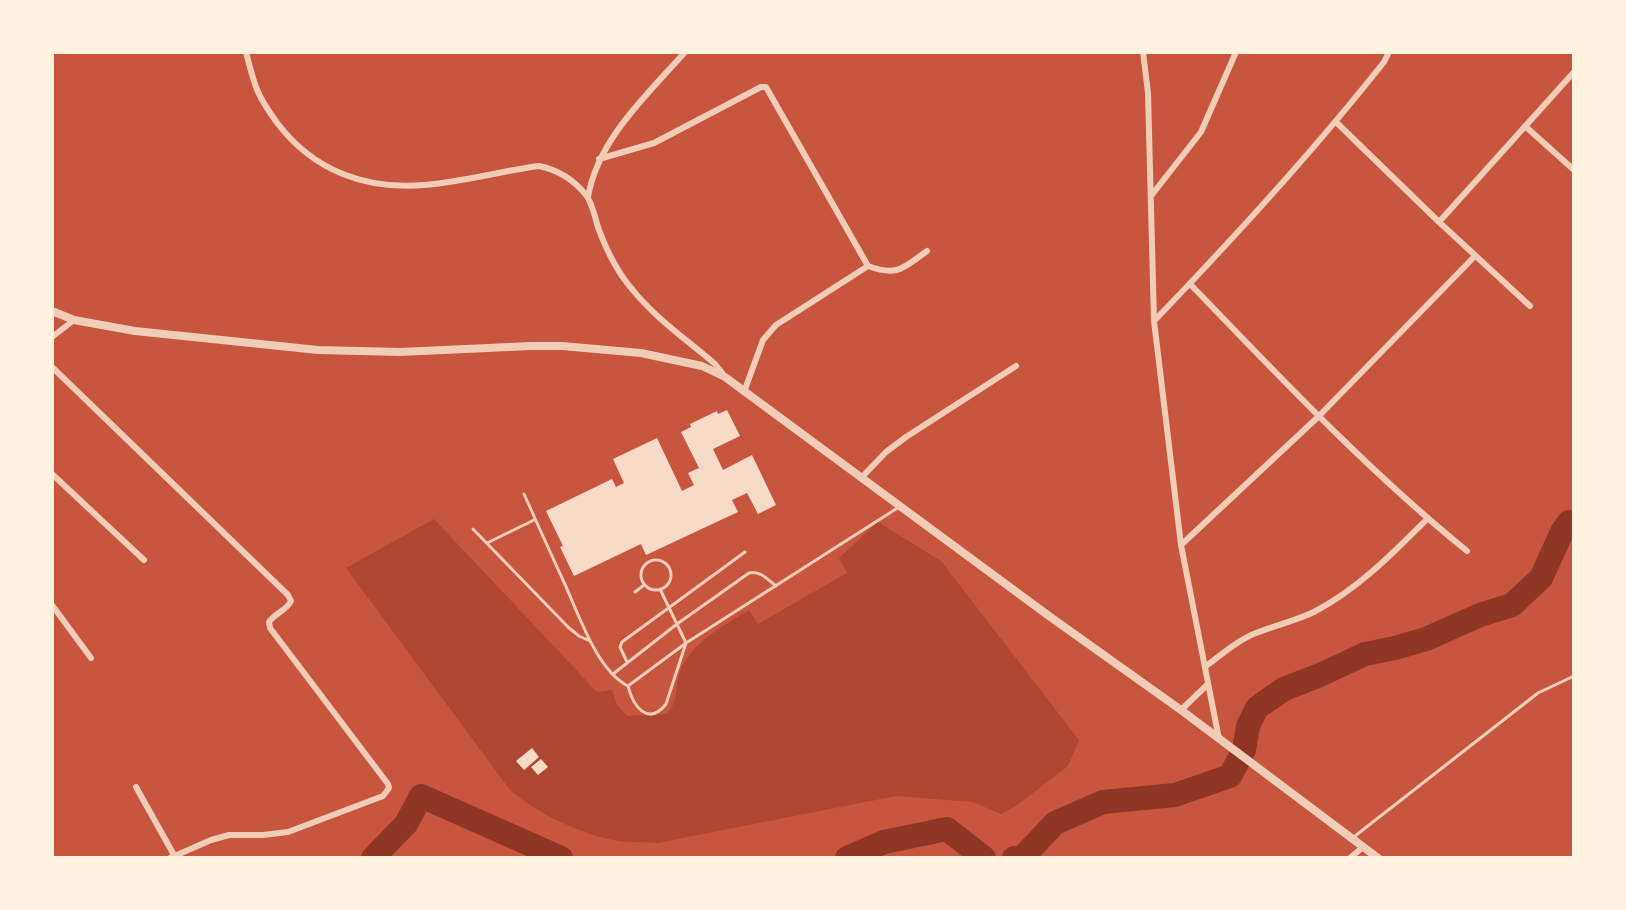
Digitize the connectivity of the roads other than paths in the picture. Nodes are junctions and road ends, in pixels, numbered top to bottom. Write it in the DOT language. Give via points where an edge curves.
graph roads {
  1 [pos="246,52"];
  2 [pos="685,52"];
  3 [pos="1143,52"];
  4 [pos="1236,52"];
  5 [pos="1389,52"];
  6 [pos="1574,72"];
  7 [pos="1336,122"];
  8 [pos="1525,126"];
  9 [pos="599,159"];
  10 [pos="1574,170"];
  11 [pos="1151,196"];
  12 [pos="588,197"];
  13 [pos="1439,222"];
  14 [pos="927,251"];
  15 [pos="1475,256"];
  16 [pos="868,266"];
  17 [pos="1190,284"];
  18 [pos="1530,306"];
  19 [pos="52,311"];
  20 [pos="74,320"];
  21 [pos="1154,321"];
  22 [pos="52,337"];
  23 [pos="1016,366"];
  24 [pos="52,367"];
  25 [pos="725,377"];
  26 [pos="744,392"];
  27 [pos="1318,417"];
  28 [pos="52,474"];
  29 [pos="862,477"];
  30 [pos="524,494"];
  31 [pos="901,506"];
  32 [pos="535,519"];
  33 [pos="1427,519"];
  34 [pos="473,529"];
  35 [pos="487,543"];
  36 [pos="1181,545"];
  37 [pos="1467,551"];
  38 [pos="745,552"];
  39 [pos="144,560"];
  40 [pos="644,585"];
  41 [pos="776,586"];
  42 [pos="660,589"];
  43 [pos="635,592"];
  44 [pos="52,605"];
  45 [pos="668,608"];
  46 [pos="677,624"];
  47 [pos="590,641"];
  48 [pos="686,643"];
  49 [pos="91,658"];
  50 [pos="627,662"];
  51 [pos="1205,667"];
  52 [pos="613,674"];
  53 [pos="1574,676"];
  54 [pos="1208,684"];
  55 [pos="628,686"];
  56 [pos="1181,710"];
  57 [pos="1220,739"];
  58 [pos="136,787"];
  59 [pos="1352,839"];
  60 [pos="1363,847"];
  61 [pos="172,857"];
  62 [pos="1350,858"];
  63 [pos="1378,858"];
  1 -- 12 [label="street" via="268,110 297,146 331,170 399,186 539,166 562,174"];
  2 -- 9 [label="street"];
  3 -- 11 [label="street"];
  4 -- 11 [label="street" via="1201,132"];
  5 -- 7 [label="street"];
  6 -- 8 [label="street"];
  7 -- 13 [label="street"];
  7 -- 17 [label="street"];
  8 -- 10 [label="street"];
  8 -- 13 [label="street"];
  9 -- 12 [label="street"];
  9 -- 16 [label="street" via="654,143 766,87"];
  11 -- 21 [label="street"];
  12 -- 25 [label="street" via="622,277"];
  13 -- 15 [label="street"];
  14 -- 16 [label="street" via="899,271"];
  15 -- 18 [label="street"];
  15 -- 27 [label="street"];
  16 -- 26 [label="street" via="776,325 763,340"];
  17 -- 21 [label="street"];
  17 -- 27 [label="street"];
  19 -- 20 [label="street"];
  20 -- 22 [label="street"];
  20 -- 25 [label="street" via="330,351 562,346 661,356"];
  21 -- 36 [label="street"];
  23 -- 29 [label="street" via="906,437"];
  24 -- 61 [label="street" via="288,595 288,607 272,618 270,628 388,784 383,796 288,832 229,835"];
  25 -- 26 [label="street"];
  26 -- 29 [label="street"];
  27 -- 33 [label="street"];
  27 -- 36 [label="street"];
  28 -- 39 [label="street"];
  29 -- 31 [label="street"];
  30 -- 32 [label="lane"];
  31 -- 41 [label="lane"];
  31 -- 56 [label="street"];
  32 -- 35 [label="lane"];
  32 -- 47 [label="lane"];
  33 -- 37 [label="street"];
  33 -- 51 [label="street" via="1382,565 1332,602 1246,637"];
  34 -- 35 [label="lane"];
  35 -- 47 [label="lane" via="568,627"];
  36 -- 51 [label="street"];
  38 -- 45 [label="lane"];
  40 -- 42 [label="lane"];
  40 -- 42 [label="lane" via="645,565 659,561 670,575"];
  40 -- 43 [label="lane"];
  41 -- 46 [label="lane" via="761,574 749,573"];
  41 -- 48 [label="lane"];
  42 -- 45 [label="lane"];
  44 -- 49 [label="street"];
  45 -- 46 [label="lane"];
  45 -- 50 [label="lane" via="622,642"];
  46 -- 48 [label="lane"];
  46 -- 50 [label="lane"];
  47 -- 52 [label="lane"];
  48 -- 55 [label="lane"];
  48 -- 55 [label="lane" via="661,710 640,710"];
  50 -- 52 [label="lane"];
  51 -- 54 [label="street"];
  52 -- 55 [label="lane"];
  53 -- 59 [label="lane" via="1538,693"];
  54 -- 56 [label="street"];
  54 -- 57 [label="street"];
  56 -- 57 [label="street"];
  57 -- 59 [label="street"];
  58 -- 61 [label="street"];
  59 -- 60 [label="street"];
  60 -- 62 [label="street"];
  60 -- 63 [label="street"];
}
